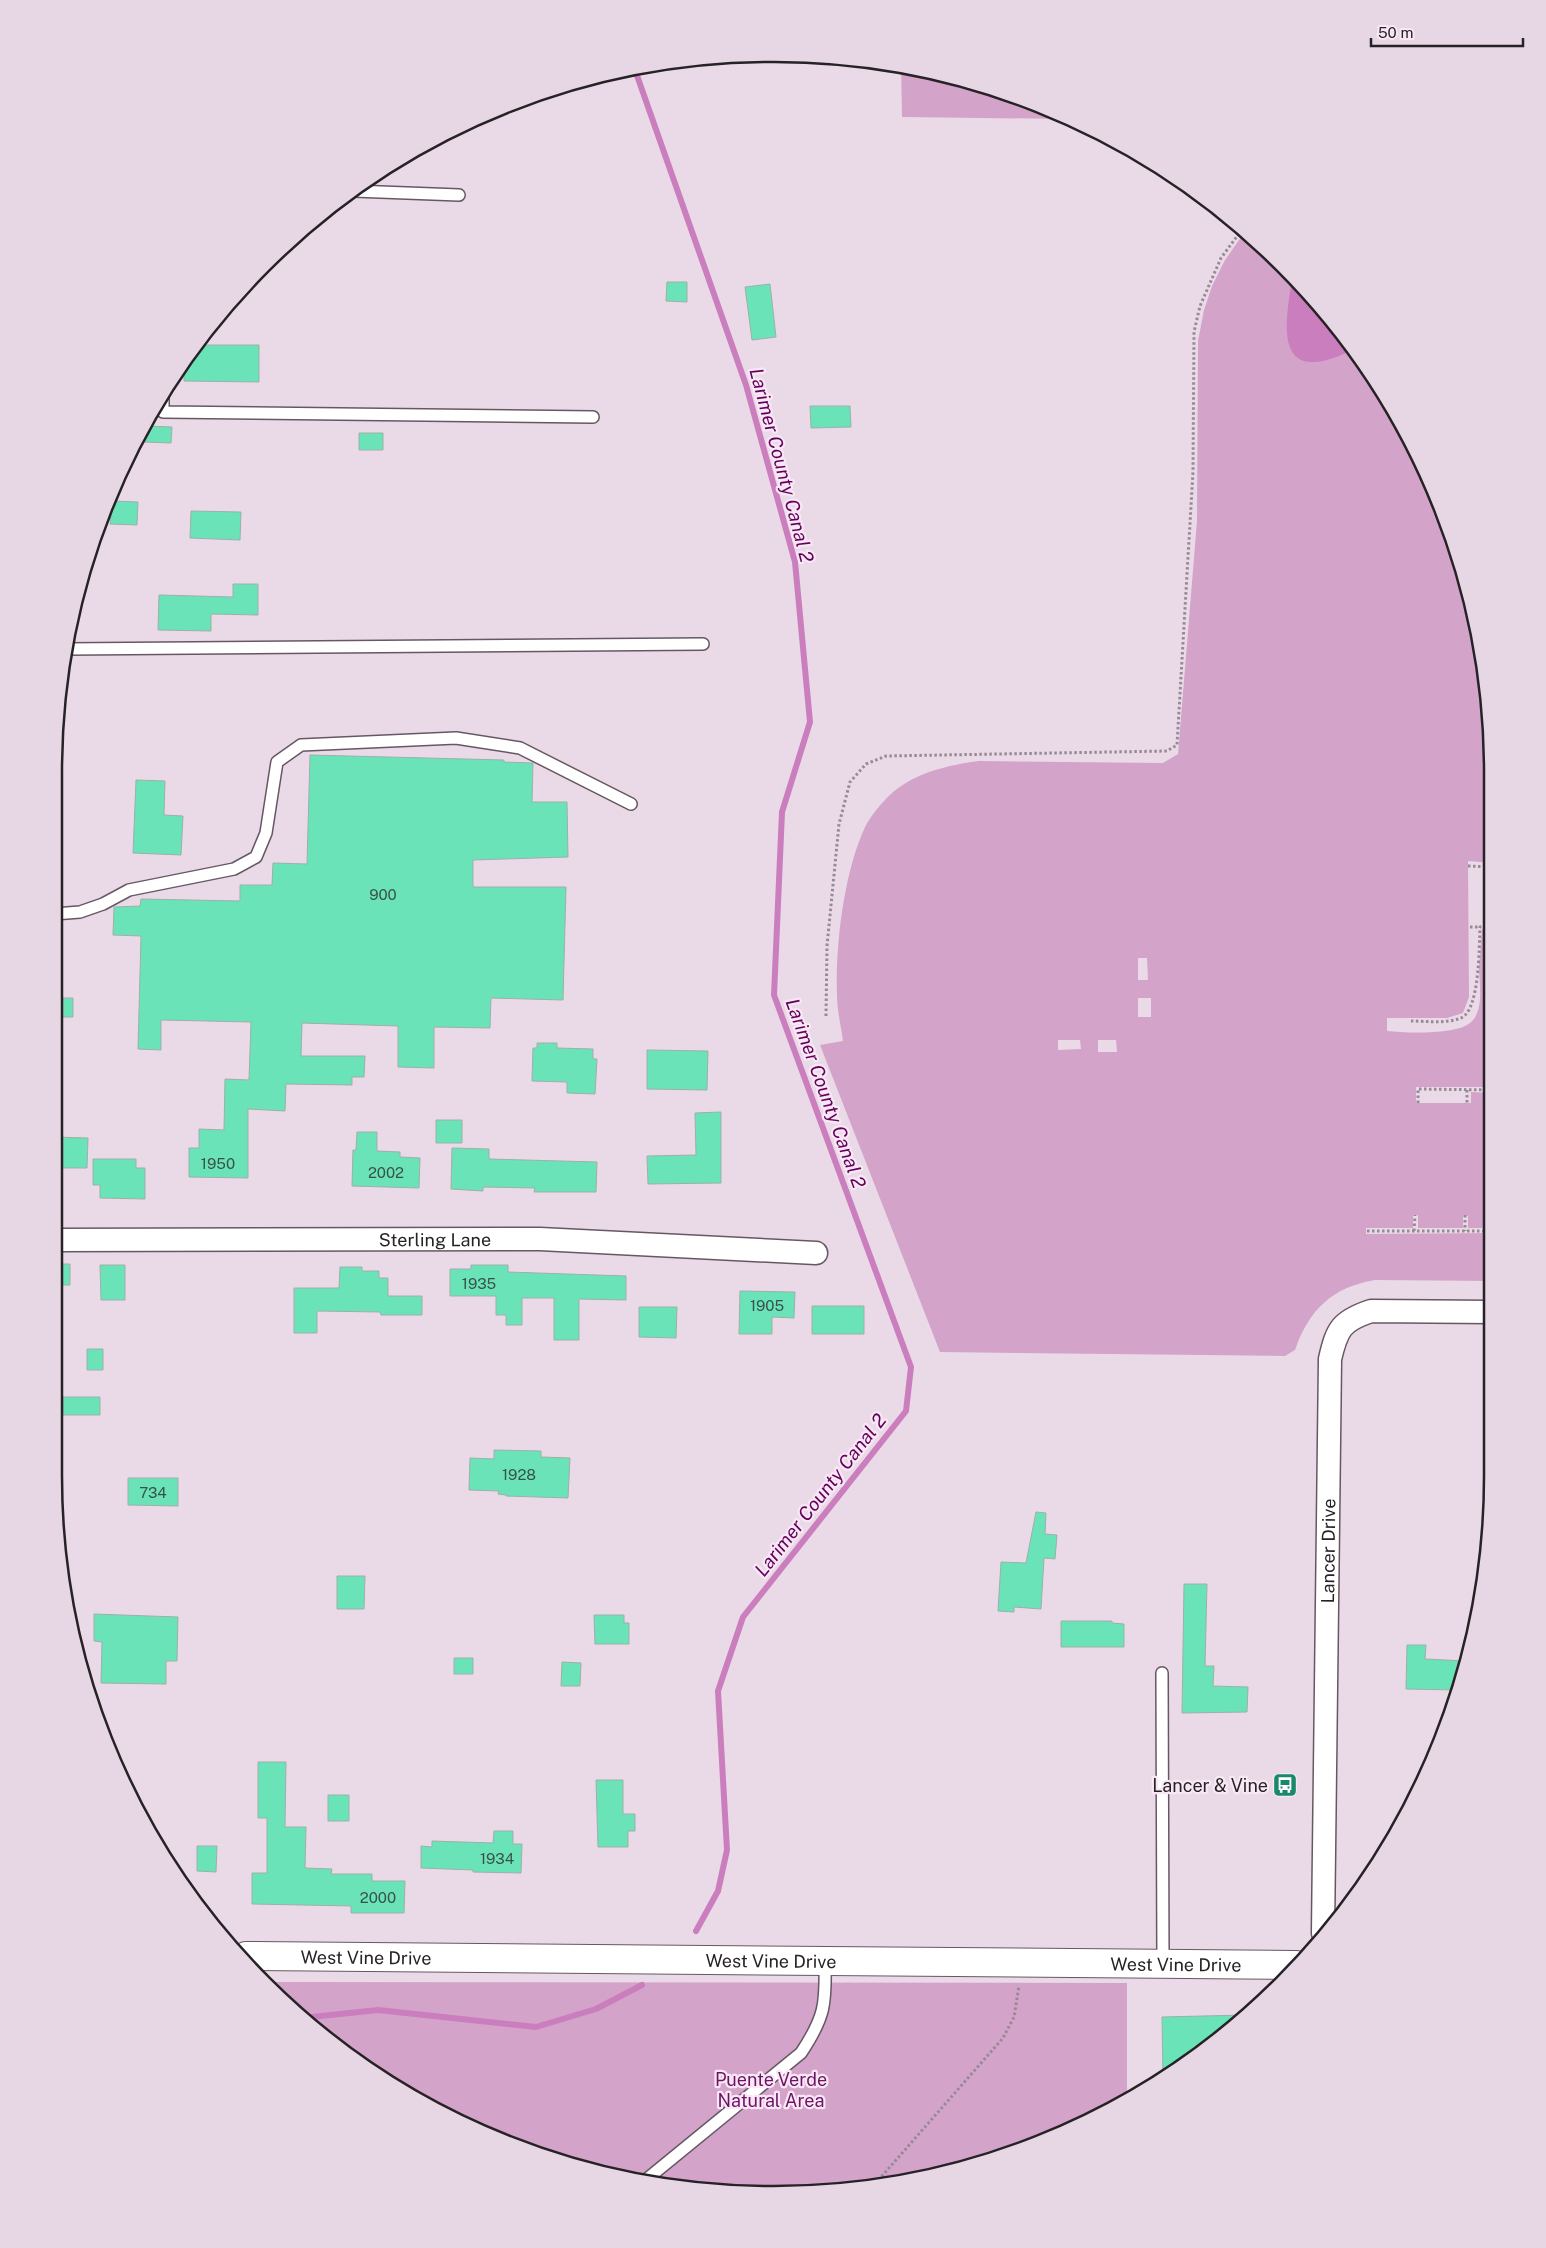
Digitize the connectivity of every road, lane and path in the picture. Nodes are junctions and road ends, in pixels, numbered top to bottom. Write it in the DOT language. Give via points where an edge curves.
graph roads {
  1 [pos="365,191"];
  2 [pos="459,195"];
  3 [pos="1237,236"];
  4 [pos="163,410"];
  5 [pos="593,417"];
  6 [pos="703,644"];
  7 [pos="74,649"];
  8 [pos="631,804"];
  9 [pos="1468,866"];
  10 [pos="1484,867"];
  11 [pos="62,913"];
  12 [pos="1484,926"];
  13 [pos="1470,927"];
  14 [pos="1480,927"];
  15 [pos="826,1016"];
  16 [pos="1411,1021"];
  17 [pos="1467,1090"];
  18 [pos="1484,1090"];
  19 [pos="1418,1102"];
  20 [pos="1467,1103"];
  21 [pos="1415,1215"];
  22 [pos="1465,1215"];
  23 [pos="1367,1231"];
  24 [pos="1414,1231"];
  25 [pos="1465,1231"];
  26 [pos="1484,1231"];
  27 [pos="62,1240"];
  28 [pos="816,1253"];
  29 [pos="1484,1312"];
  30 [pos="1162,1673"];
  31 [pos="1323,1924"];
  32 [pos="251,1956"];
  33 [pos="825,1962"];
  34 [pos="1020,1964"];
  35 [pos="1163,1965"];
  36 [pos="1286,1965"];
  37 [pos="652,2175"];
  38 [pos="881,2177"];
  1 -- 2 [label="lane"];
  3 -- 15 [label="path" via="1221,258 1200,306 1194,332 1193,472 1177,745 1167,751 886,756 866,764 850,782 839,824 827,946"];
  4 -- 5 [label="lane"];
  6 -- 7 [label="lane"];
  8 -- 11 [label="lane" via="520,748 456,738 301,745 277,762 266,833 256,857 234,869 129,890 103,904 80,912"];
  9 -- 10 [label="path"];
  12 -- 14 [label="path"];
  13 -- 14 [label="path"];
  14 -- 16 [label="path" via="1477,981 1469,1010 1462,1018 1454,1020"];
  17 -- 18 [label="path"];
  17 -- 19 [label="path" via="1418,1089"];
  17 -- 20 [label="path"];
  21 -- 24 [label="path"];
  22 -- 25 [label="path"];
  23 -- 24 [label="path"];
  24 -- 25 [label="path"];
  25 -- 26 [label="path"];
  27 -- 28 [label="street, Sterling Lane" via="540,1239"];
  29 -- 31 [label="street, Lancer Drive" via="1371,1311 1342,1325 1330,1359"];
  30 -- 35 [label="lane"];
  32 -- 33 [label="street, West Vine Drive"];
  33 -- 34 [label="street, West Vine Drive"];
  33 -- 37 [label="lane" via="826,1996 818,2028 801,2053"];
  34 -- 35 [label="street, West Vine Drive"];
  34 -- 38 [label="path" via="1018,2000 1014,2017 1003,2038"];
  35 -- 36 [label="street, West Vine Drive"];
}
